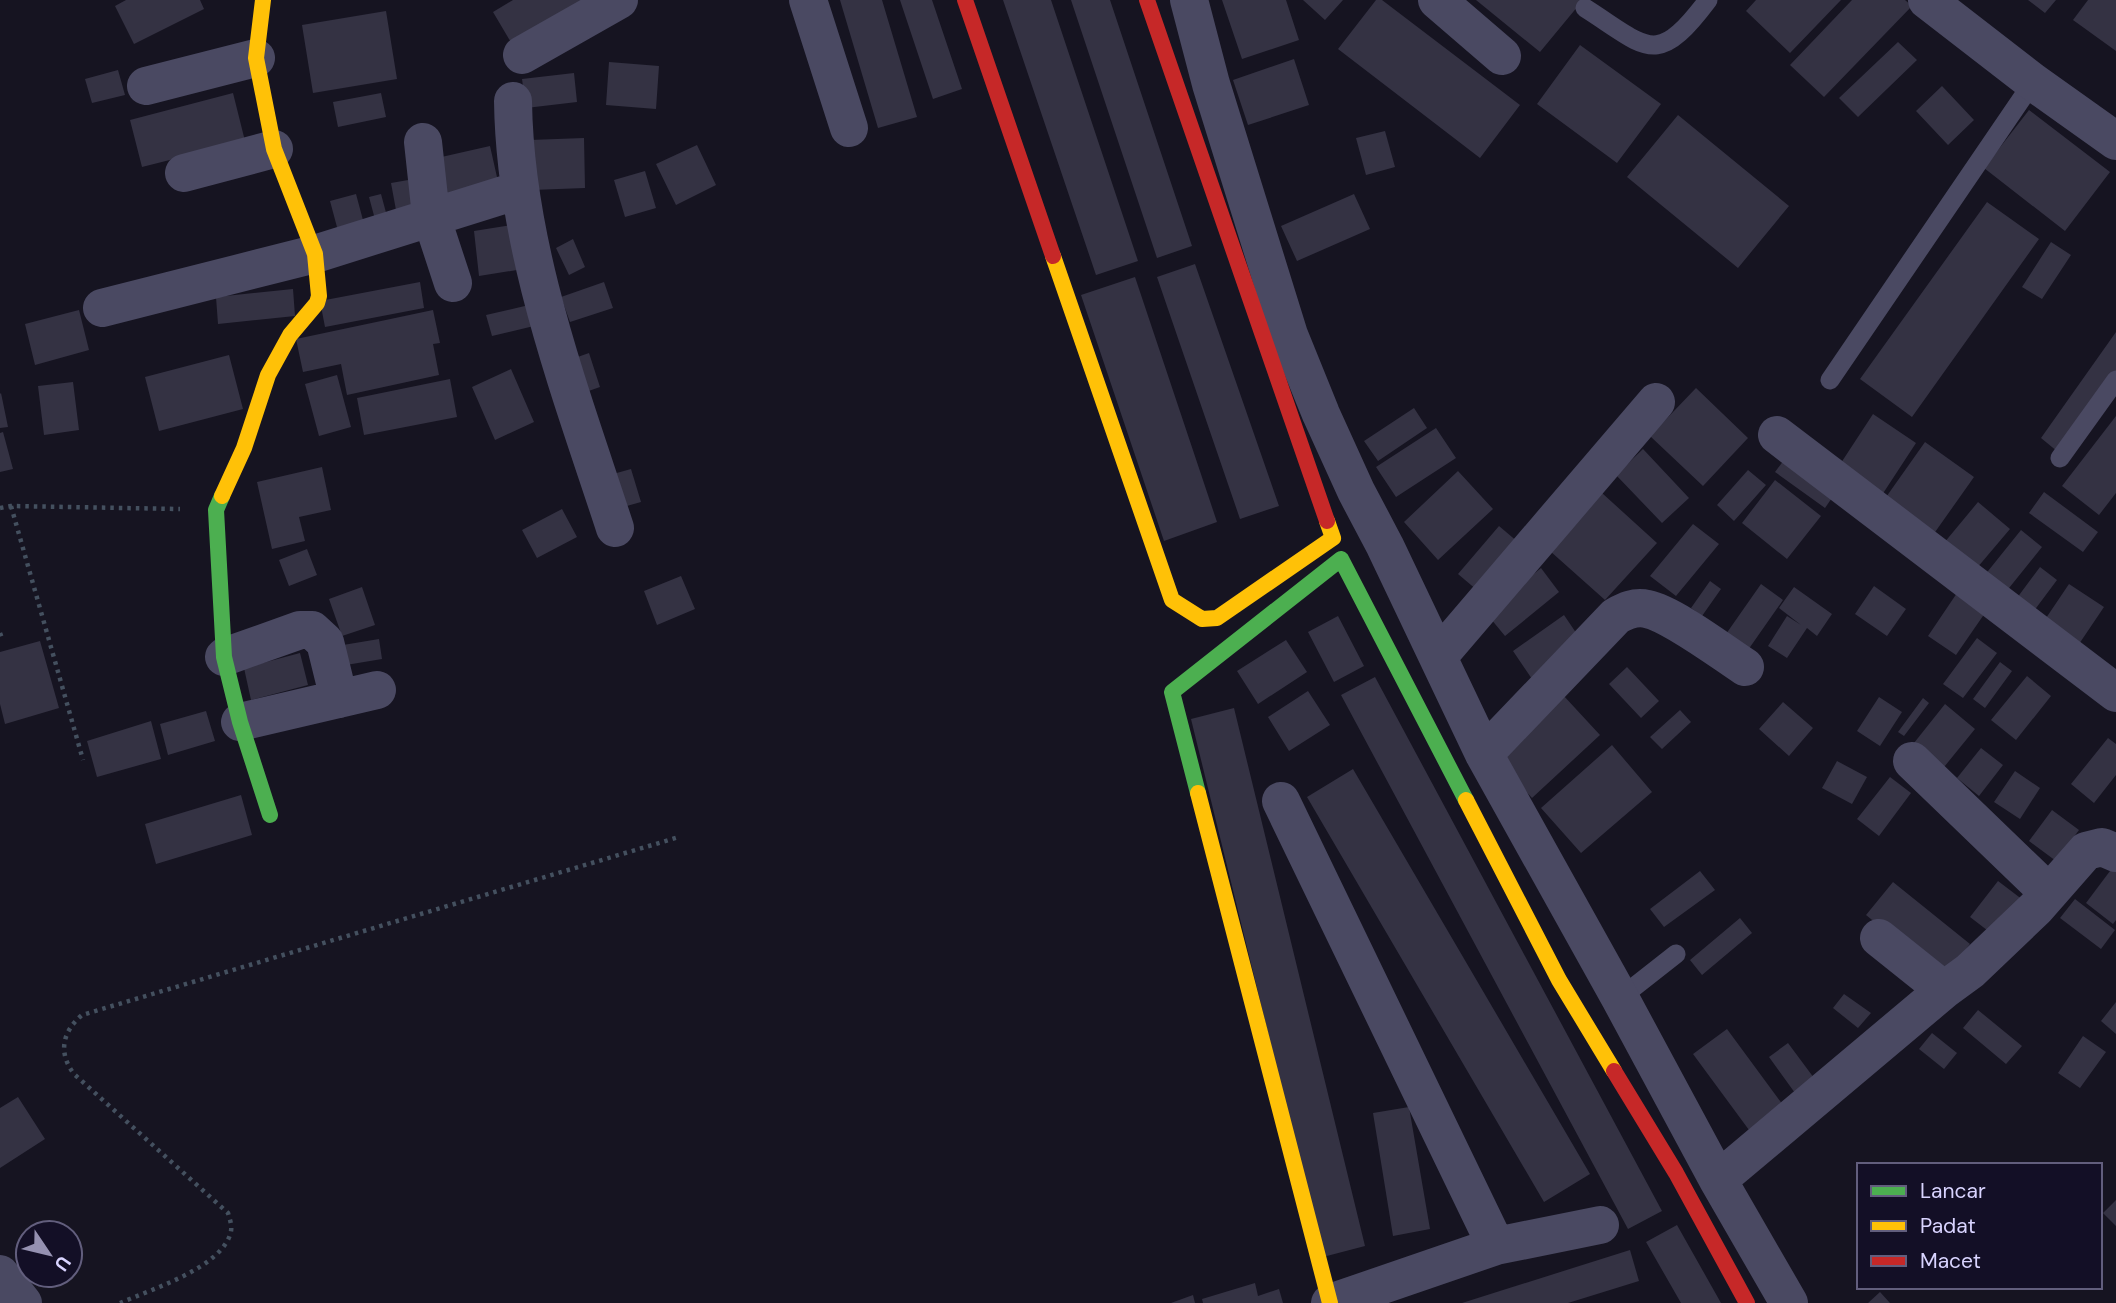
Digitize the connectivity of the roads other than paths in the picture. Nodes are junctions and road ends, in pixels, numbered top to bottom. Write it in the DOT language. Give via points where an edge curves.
graph roads {
  1 [pos="263,0"];
  2 [pos="620,0"];
  3 [pos="808,0"];
  4 [pos="965,0"];
  5 [pos="1147,0"];
  6 [pos="1189,0"];
  7 [pos="1437,0"];
  8 [pos="1709,0"];
  9 [pos="1927,0"];
  10 [pos="1585,8"];
  11 [pos="522,55"];
  12 [pos="1502,56"];
  13 [pos="256,58"];
  14 [pos="2033,82"];
  15 [pos="146,86"];
  16 [pos="513,101"];
  17 [pos="849,128"];
  18 [pos="2116,141"];
  19 [pos="423,142"];
  20 [pos="274,149"];
  21 [pos="184,173"];
  22 [pos="519,190"];
  23 [pos="430,216"];
  24 [pos="315,254"];
  25 [pos="453,283"];
  26 [pos="102,308"];
  27 [pos="1830,380"];
  28 [pos="2116,380"];
  29 [pos="1656,402"];
  30 [pos="1777,435"];
  31 [pos="2060,458"];
  32 [pos="615,528"];
  33 [pos="224,657"];
  34 [pos="1438,657"];
  35 [pos="1745,667"];
  36 [pos="377,690"];
  37 [pos="2116,694"];
  38 [pos="339,699"];
  39 [pos="240,722"];
  40 [pos="1484,754"];
  41 [pos="1912,761"];
  42 [pos="1281,801"];
  43 [pos="271,815"];
  44 [pos="2116,853"];
  45 [pos="2048,892"];
  46 [pos="1879,938"];
  47 [pos="1676,954"];
  48 [pos="1944,990"];
  49 [pos="1620,998"];
  50 [pos="1718,1180"];
  51 [pos="1600,1225"];
  52 [pos="1496,1246"];
  53 [pos="0,1274"];
  54 [pos="23,1303"];
  55 [pos="1330,1303"];
  56 [pos="1747,1303"];
  57 [pos="1789,1303"];
  1 -- 13 [label="street"];
  2 -- 11 [label="street"];
  3 -- 17 [label="street"];
  4 -- 5 [label="street" via="1172,600 1202,619 1217,618 1333,538"];
  6 -- 34 [label="street" via="1289,335 1356,491"];
  7 -- 12 [label="street"];
  8 -- 10 [label="lane" via="1682,33 1656,46 1643,45"];
  9 -- 14 [label="street"];
  13 -- 15 [label="street"];
  13 -- 20 [label="street"];
  14 -- 18 [label="street"];
  14 -- 27 [label="lane"];
  16 -- 22 [label="street"];
  19 -- 23 [label="street"];
  20 -- 21 [label="street"];
  20 -- 24 [label="street"];
  22 -- 23 [label="street"];
  22 -- 32 [label="street" via="554,340"];
  23 -- 24 [label="street"];
  23 -- 25 [label="street"];
  24 -- 26 [label="street"];
  24 -- 33 [label="street" via="317,303 290,335 268,375 244,448 216,510"];
  28 -- 31 [label="lane"];
  29 -- 34 [label="street"];
  30 -- 37 [label="street"];
  33 -- 38 [label="street" via="300,630 312,631 325,642"];
  33 -- 39 [label="street"];
  34 -- 40 [label="street"];
  35 -- 40 [label="street" via="1671,619 1646,609 1630,609 1616,616"];
  36 -- 38 [label="street"];
  38 -- 39 [label="street"];
  39 -- 43 [label="street"];
  40 -- 49 [label="street"];
  41 -- 45 [label="street"];
  42 -- 52 [label="street"];
  44 -- 45 [label="street" via="2102,847 2086,851"];
  45 -- 48 [label="street" via="1970,971"];
  46 -- 48 [label="street"];
  47 -- 49 [label="lane"];
  48 -- 50 [label="street"];
  49 -- 50 [label="street"];
  50 -- 57 [label="street"];
  51 -- 52 [label="street"];
  52 -- 55 [label="street"];
  53 -- 54 [label="street"];
  55 -- 56 [label="street" via="1172,692 1341,559 1559,980 1676,1173"];
}
